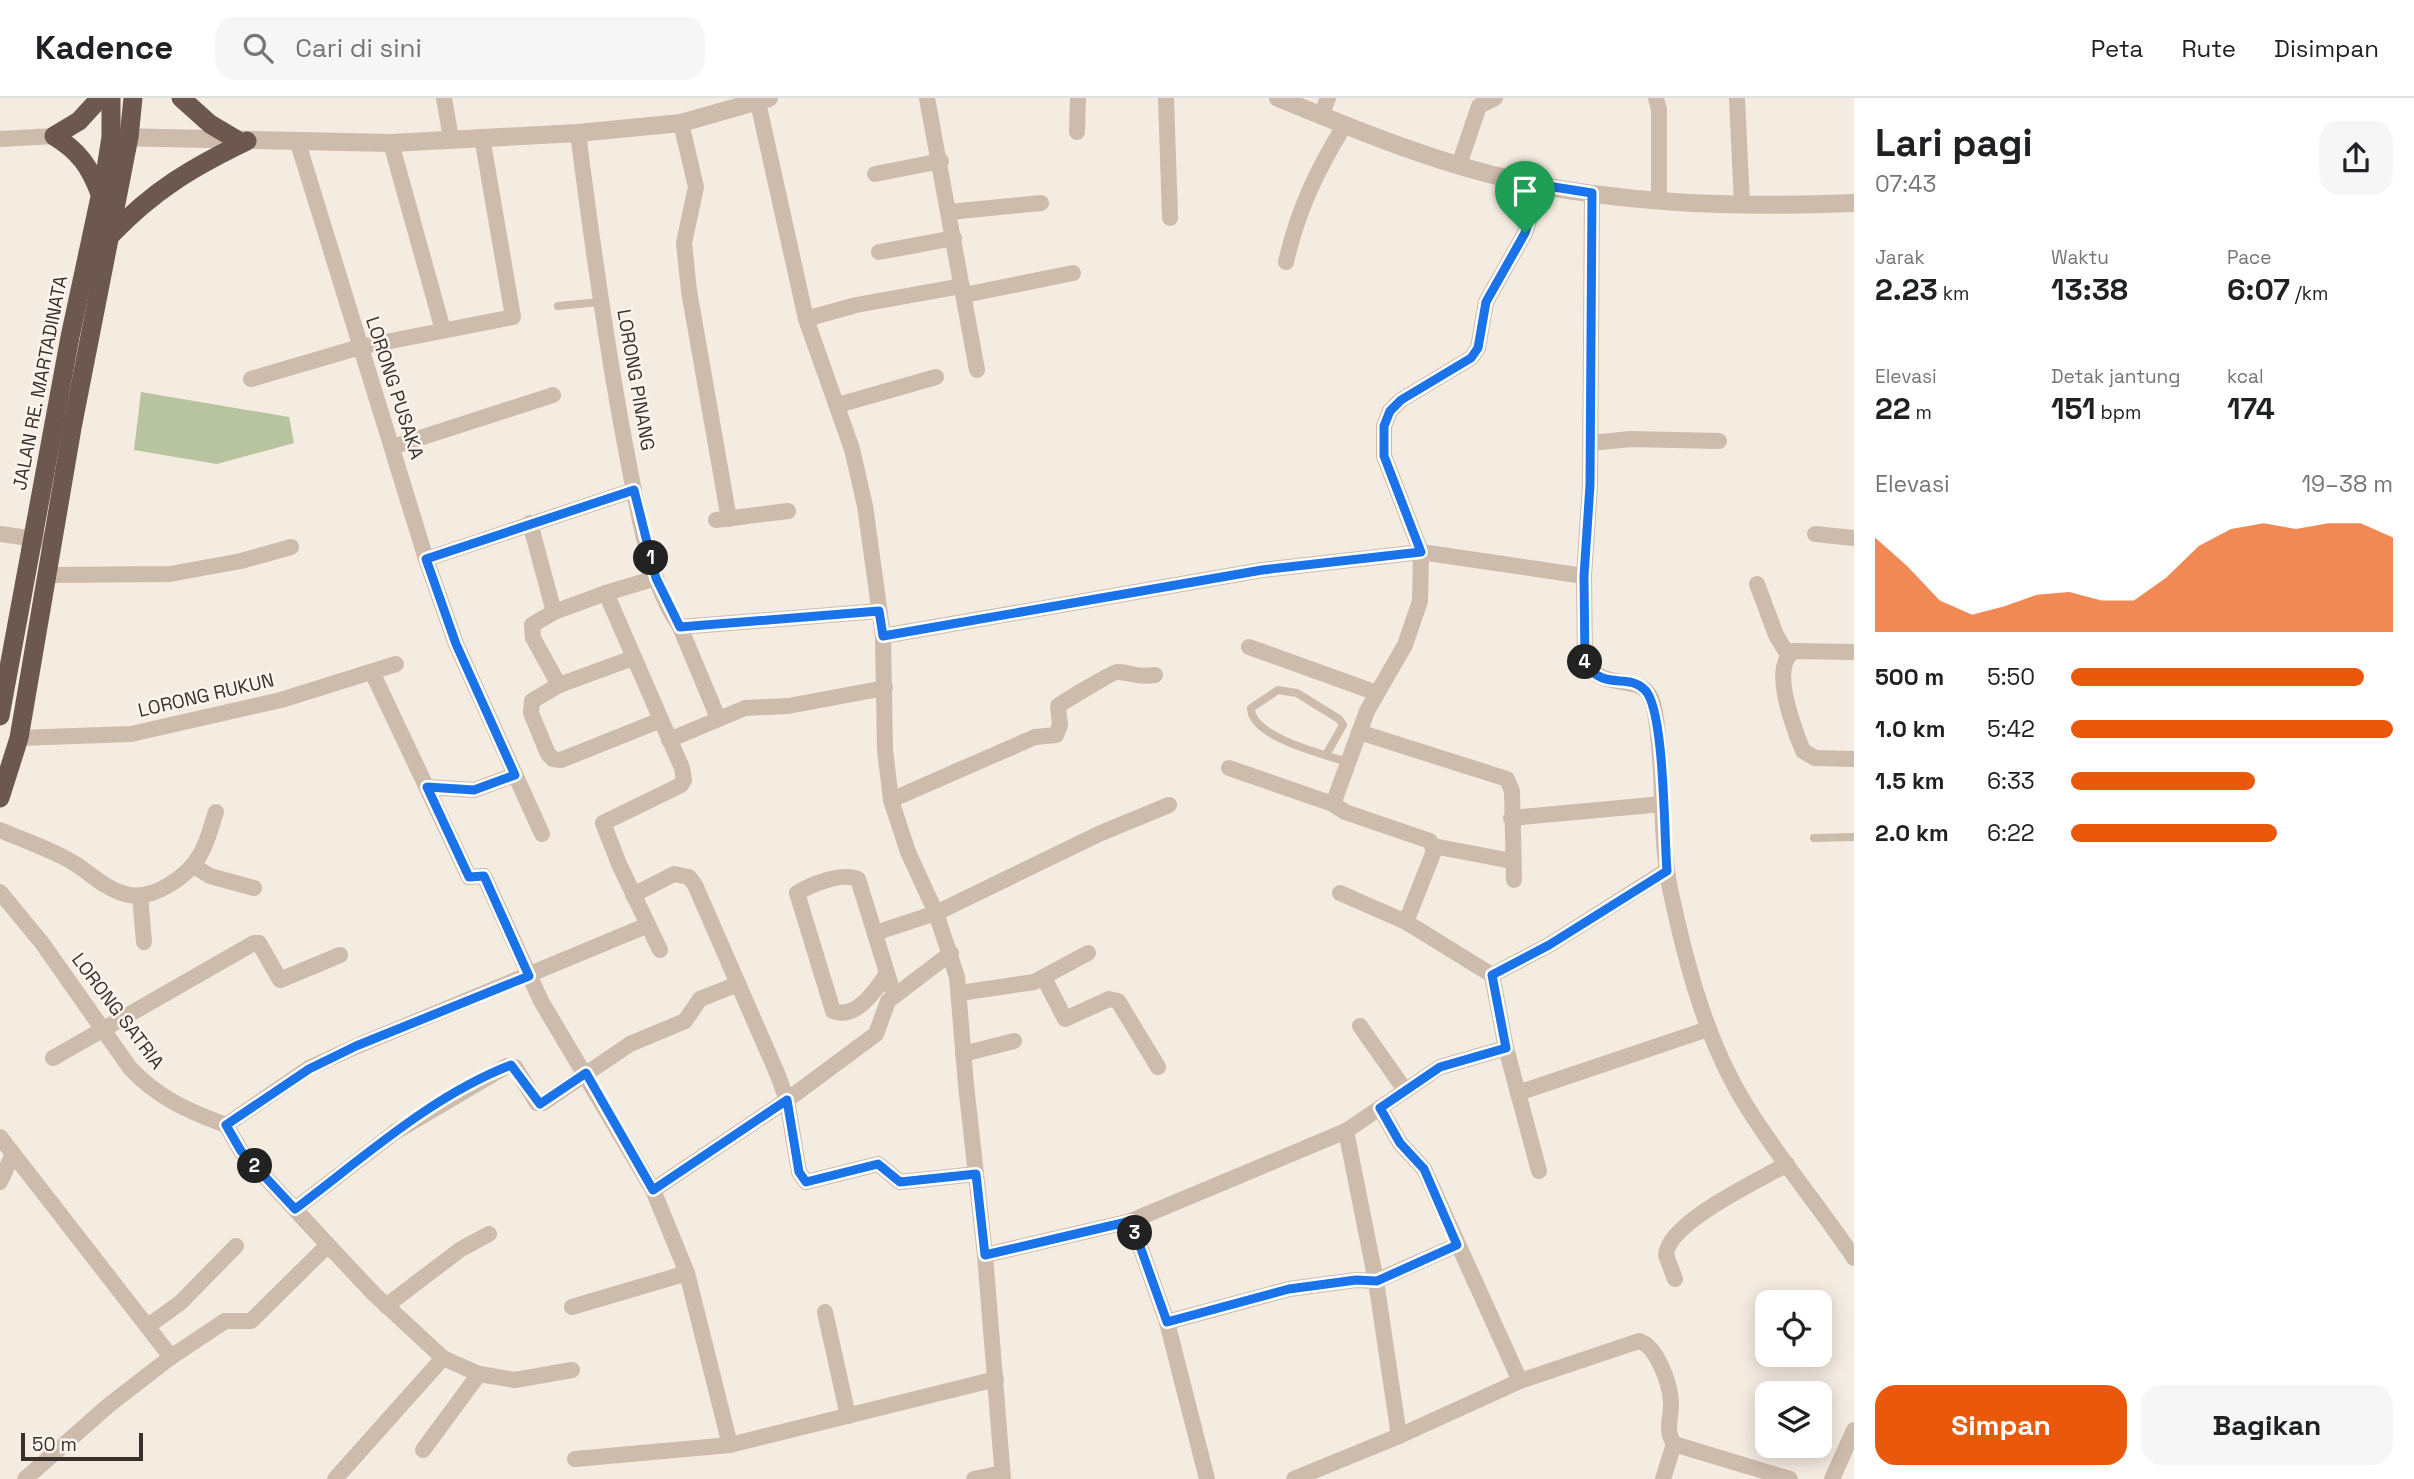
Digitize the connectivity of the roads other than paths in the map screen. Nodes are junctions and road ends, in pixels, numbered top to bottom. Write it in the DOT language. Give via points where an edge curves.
graph roads {
  1 [pos="100,98"];
  2 [pos="111,98"];
  3 [pos="133,98"];
  4 [pos="181,98"];
  5 [pos="444,98"];
  6 [pos="927,98"];
  7 [pos="1078,98"];
  8 [pos="1166,98"];
  9 [pos="1328,98"];
  10 [pos="1496,98"];
  11 [pos="1656,98"];
  12 [pos="1737,98"];
  13 [pos="761,100"];
  14 [pos="1291,100"];
  15 [pos="1321,116"];
  16 [pos="681,123"];
  17 [pos="1344,126"];
  18 [pos="1077,132"];
  19 [pos="578,134"];
  20 [pos="54,136"];
  21 [pos="120,137"];
  22 [pos="482,137"];
  23 [pos="0,139"];
  24 [pos="450,139"];
  25 [pos="242,141"];
  26 [pos="298,143"];
  27 [pos="391,143"];
  28 [pos="940,161"];
  29 [pos="1459,165"];
  30 [pos="875,174"];
  31 [pos="1541,185"];
  32 [pos="1592,193"];
  33 [pos="100,194"];
  34 [pos="1659,199"];
  35 [pos="1041,203"];
  36 [pos="1854,203"];
  37 [pos="1742,205"];
  38 [pos="949,212"];
  39 [pos="1170,218"];
  40 [pos="111,234"];
  41 [pos="954,238"];
  42 [pos="879,252"];
  43 [pos="1286,262"];
  44 [pos="1073,273"];
  45 [pos="963,290"];
  46 [pos="600,302"];
  47 [pos="558,306"];
  48 [pos="806,319"];
  49 [pos="443,330"];
  50 [pos="360,347"];
  51 [pos="977,370"];
  52 [pos="936,377"];
  53 [pos="251,379"];
  54 [pos="553,395"];
  55 [pos="838,405"];
  56 [pos="1718,441"];
  57 [pos="1590,443"];
  58 [pos="392,446"];
  59 [pos="634,490"];
  60 [pos="788,511"];
  61 [pos="530,523"];
  62 [pos="0,534"];
  63 [pos="1815,534"];
  64 [pos="1854,538"];
  65 [pos="34,540"];
  66 [pos="55,541"];
  67 [pos="291,547"];
  68 [pos="1421,552"];
  69 [pos="426,559"];
  70 [pos="49,575"];
  71 [pos="1584,576"];
  72 [pos="656,578"];
  73 [pos="1757,584"];
  74 [pos="606,593"];
  75 [pos="879,611"];
  76 [pos="554,612"];
  77 [pos="680,627"];
  78 [pos="883,636"];
  79 [pos="1249,648"];
  80 [pos="1854,652"];
  81 [pos="1788,655"];
  82 [pos="633,658"];
  83 [pos="396,664"];
  84 [pos="372,672"];
  85 [pos="1155,675"];
  86 [pos="559,685"];
  87 [pos="885,688"];
  88 [pos="1377,693"];
  89 [pos="0,716"];
  90 [pos="718,718"];
  91 [pos="661,720"];
  92 [pos="1359,732"];
  93 [pos="19,738"];
  94 [pos="669,740"];
  95 [pos="1326,755"];
  96 [pos="1854,759"];
  97 [pos="1347,762"];
  98 [pos="1229,768"];
  99 [pos="515,775"];
  100 [pos="427,787"];
  101 [pos="0,798"];
  102 [pos="891,800"];
  103 [pos="1333,804"];
  104 [pos="1663,804"];
  105 [pos="1169,805"];
  106 [pos="216,812"];
  107 [pos="1511,818"];
  108 [pos="0,830"];
  109 [pos="542,834"];
  110 [pos="1854,837"];
  111 [pos="1814,838"];
  112 [pos="1433,846"];
  113 [pos="1512,861"];
  114 [pos="194,866"];
  115 [pos="1667,871"];
  116 [pos="1514,880"];
  117 [pos="254,888"];
  118 [pos="0,892"];
  119 [pos="1340,893"];
  120 [pos="633,895"];
  121 [pos="140,896"];
  122 [pos="936,913"];
  123 [pos="1406,922"];
  124 [pos="648,925"];
  125 [pos="875,933"];
  126 [pos="144,942"];
  127 [pos="660,950"];
  128 [pos="951,953"];
  129 [pos="1087,953"];
  130 [pos="340,955"];
  131 [pos="1492,975"];
  132 [pos="529,976"];
  133 [pos="1044,978"];
  134 [pos="738,984"];
  135 [pos="960,993"];
  136 [pos="1360,1026"];
  137 [pos="103,1028"];
  138 [pos="1708,1029"];
  139 [pos="1014,1041"];
  140 [pos="1506,1048"];
  141 [pos="963,1054"];
  142 [pos="53,1058"];
  143 [pos="1158,1067"];
  144 [pos="586,1073"];
  145 [pos="1405,1090"];
  146 [pos="1518,1093"];
  147 [pos="787,1100"];
  148 [pos="1380,1108"];
  149 [pos="226,1125"];
  150 [pos="1346,1131"];
  151 [pos="0,1137"];
  152 [pos="13,1154"];
  153 [pos="1787,1164"];
  154 [pos="1539,1171"];
  155 [pos="976,1174"];
  156 [pos="0,1182"];
  157 [pos="653,1190"];
  158 [pos="295,1209"];
  159 [pos="1131,1221"];
  160 [pos="489,1234"];
  161 [pos="328,1245"];
  162 [pos="1457,1245"];
  163 [pos="236,1246"];
  164 [pos="985,1255"];
  165 [pos="1854,1258"];
  166 [pos="687,1273"];
  167 [pos="1675,1279"];
  168 [pos="1377,1281"];
  169 [pos="386,1306"];
  170 [pos="572,1307"];
  171 [pos="825,1312"];
  172 [pos="1167,1322"];
  173 [pos="148,1326"];
  174 [pos="171,1357"];
  175 [pos="443,1358"];
  176 [pos="572,1370"];
  177 [pos="479,1374"];
  178 [pos="996,1379"];
  179 [pos="1520,1381"];
  180 [pos="848,1416"];
  181 [pos="1854,1430"];
  182 [pos="1399,1436"];
  183 [pos="1674,1444"];
  184 [pos="730,1445"];
  185 [pos="423,1450"];
  186 [pos="575,1459"];
  187 [pos="1003,1476"];
  188 [pos="25,1479"];
  189 [pos="335,1479"];
  190 [pos="974,1479"];
  191 [pos="1207,1479"];
  192 [pos="1294,1479"];
  193 [pos="1663,1479"];
  194 [pos="1790,1479"];
  195 [pos="1832,1479"];
  1 -- 20 [label="highway" via="79,121"];
  2 -- 21 [label="highway, JALAN RE. MARTADINATA"];
  3 -- 21 [label="highway"];
  4 -- 25 [label="highway" via="210,124"];
  5 -- 24 [label="street"];
  6 -- 28 [label="street"];
  7 -- 18 [label="street"];
  8 -- 39 [label="street"];
  9 -- 15 [label="street"];
  10 -- 29 [label="street" via="1479,106"];
  11 -- 34 [label="street"];
  12 -- 37 [label="street"];
  13 -- 16 [label="street"];
  13 -- 48 [label="street"];
  14 -- 15 [label="street"];
  15 -- 17 [label="street"];
  16 -- 19 [label="street"];
  16 -- 60 [label="street" via="695,187 684,243 688,291 723,519"];
  17 -- 29 [label="street"];
  17 -- 43 [label="street" via="1296,217"];
  19 -- 22 [label="street"];
  19 -- 46 [label="street, LORONG PINANG"];
  20 -- 23 [label="street"];
  20 -- 33 [label="highway" via="84,161"];
  21 -- 25 [label="street"];
  21 -- 33 [label="highway, JALAN RE. MARTADINATA"];
  21 -- 40 [label="highway"];
  22 -- 24 [label="street"];
  22 -- 49 [label="street" via="514,316"];
  24 -- 27 [label="street"];
  25 -- 26 [label="street"];
  25 -- 40 [label="highway" via="158,190"];
  26 -- 27 [label="street"];
  26 -- 50 [label="street, LORONG PUSAKA"];
  27 -- 49 [label="street"];
  28 -- 30 [label="street"];
  28 -- 38 [label="street"];
  29 -- 31 [label="street"];
  31 -- 32 [label="street"];
  31 -- 68 [label="street" via="1525,233 1486,302 1478,348 1471,358 1401,400 1384,426 1384,456"];
  32 -- 34 [label="street"];
  32 -- 57 [label="street"];
  33 -- 65 [label="highway, JALAN RE. MARTADINATA"];
  34 -- 37 [label="street"];
  35 -- 38 [label="street"];
  36 -- 37 [label="street"];
  38 -- 41 [label="street"];
  40 -- 66 [label="highway" via="72,428"];
  41 -- 42 [label="street"];
  41 -- 45 [label="street"];
  44 -- 45 [label="street"];
  45 -- 48 [label="street" via="856,305"];
  45 -- 51 [label="street"];
  46 -- 47 [label="lane"];
  46 -- 59 [label="street, LORONG PINANG"];
  48 -- 55 [label="street"];
  49 -- 50 [label="street"];
  50 -- 53 [label="street"];
  50 -- 58 [label="street, LORONG PUSAKA"];
  52 -- 55 [label="street"];
  54 -- 58 [label="street"];
  55 -- 75 [label="street" via="865,506"];
  56 -- 57 [label="street"];
  57 -- 71 [label="street"];
  58 -- 69 [label="street, LORONG PUSAKA"];
  59 -- 61 [label="street"];
  59 -- 72 [label="street, LORONG PINANG"];
  61 -- 69 [label="street"];
  61 -- 76 [label="street"];
  62 -- 65 [label="street"];
  63 -- 64 [label="street"];
  65 -- 66 [label="street"];
  65 -- 89 [label="highway, JALAN RE. MARTADINATA"];
  66 -- 70 [label="highway"];
  67 -- 70 [label="street" via="170,574"];
  68 -- 71 [label="street"];
  68 -- 78 [label="street" via="1258,571"];
  68 -- 88 [label="street" via="1420,601 1414,624"];
  69 -- 99 [label="street, LORONG PUSAKA" via="456,644"];
  70 -- 93 [label="highway"];
  71 -- 104 [label="street" via="1585,663 1593,675 1636,684 1650,696"];
  72 -- 74 [label="street"];
  72 -- 77 [label="street, LORONG PINANG"];
  73 -- 81 [label="street"];
  74 -- 76 [label="street"];
  74 -- 82 [label="street"];
  75 -- 77 [label="street"];
  75 -- 78 [label="street"];
  76 -- 86 [label="street" via="532,625 531,632"];
  77 -- 90 [label="street, LORONG PINANG"];
  78 -- 87 [label="street"];
  79 -- 88 [label="street"];
  80 -- 81 [label="street" via="1799,650"];
  81 -- 96 [label="street" via="1781,678 1803,751 1815,758"];
  82 -- 86 [label="street"];
  82 -- 91 [label="street"];
  83 -- 84 [label="street, LORONG RUKUN"];
  84 -- 93 [label="street, LORONG RUKUN" via="281,700 131,734"];
  84 -- 100 [label="street"];
  85 -- 102 [label="street" via="1108,674 1058,706 1056,735 1035,737"];
  86 -- 91 [label="street" via="530,705 548,754 557,761"];
  87 -- 90 [label="street" via="788,706 745,708"];
  87 -- 102 [label="street"];
  88 -- 92 [label="street"];
  90 -- 94 [label="street"];
  91 -- 94 [label="street"];
  92 -- 97 [label="street"];
  92 -- 107 [label="street" via="1507,779 1513,791"];
  93 -- 101 [label="highway"];
  94 -- 120 [label="street" via="685,776 681,785 603,823"];
  95 -- 95 [label="lane" via="1276,737 1256,723 1251,708 1278,690 1297,693 1339,719 1343,725 1340,734"];
  95 -- 97 [label="lane"];
  97 -- 103 [label="street"];
  98 -- 103 [label="street"];
  99 -- 100 [label="street" via="474,790"];
  99 -- 109 [label="street"];
  100 -- 132 [label="street" via="469,877 484,876"];
  102 -- 122 [label="street"];
  103 -- 112 [label="street" via="1426,838"];
  104 -- 107 [label="street"];
  104 -- 115 [label="street"];
  105 -- 122 [label="street"];
  106 -- 114 [label="street"];
  107 -- 113 [label="street"];
  108 -- 121 [label="street" via="65,858 125,895"];
  110 -- 111 [label="lane"];
  112 -- 113 [label="street"];
  112 -- 123 [label="street"];
  113 -- 116 [label="street"];
  114 -- 117 [label="street" via="209,876"];
  114 -- 121 [label="street"];
  115 -- 131 [label="street"];
  115 -- 138 [label="street"];
  118 -- 137 [label="street, LORONG SATRIA"];
  119 -- 123 [label="street"];
  120 -- 124 [label="street"];
  120 -- 134 [label="street" via="674,874 689,877"];
  121 -- 126 [label="street"];
  122 -- 125 [label="street"];
  122 -- 128 [label="street"];
  123 -- 131 [label="street"];
  124 -- 127 [label="street"];
  124 -- 132 [label="street"];
  125 -- 125 [label="street" via="889,981 867,1002 839,1013 833,1010 797,893 822,882 855,877"];
  128 -- 135 [label="street"];
  128 -- 147 [label="street" via="888,1001 876,1034"];
  129 -- 133 [label="street"];
  130 -- 137 [label="street" via="280,980 257,942"];
  131 -- 140 [label="street"];
  132 -- 144 [label="street" via="553,1024"];
  132 -- 149 [label="street" via="309,1069"];
  133 -- 135 [label="street"];
  133 -- 143 [label="street" via="1065,1019 1109,999 1118,1002"];
  134 -- 144 [label="street" via="700,999 685,1021 630,1044"];
  134 -- 147 [label="street"];
  135 -- 141 [label="street"];
  136 -- 145 [label="street"];
  137 -- 142 [label="street"];
  137 -- 149 [label="street, LORONG SATRIA" via="130,1069 161,1097"];
  138 -- 146 [label="street"];
  138 -- 153 [label="street" via="1744,1102"];
  139 -- 141 [label="street"];
  140 -- 145 [label="street" via="1440,1067"];
  140 -- 146 [label="street"];
  141 -- 155 [label="street"];
  144 -- 157 [label="street"];
  144 -- 158 [label="street" via="540,1104 516,1067 507,1066 395,1132"];
  145 -- 148 [label="street"];
  146 -- 154 [label="street"];
  147 -- 155 [label="street" via="799,1172 806,1182 878,1164 900,1182"];
  147 -- 157 [label="street"];
  148 -- 150 [label="street"];
  148 -- 162 [label="street" via="1400,1143 1424,1169"];
  149 -- 158 [label="street" via="241,1151"];
  150 -- 159 [label="street"];
  150 -- 168 [label="street"];
  151 -- 152 [label="street"];
  152 -- 156 [label="street"];
  152 -- 173 [label="street"];
  153 -- 165 [label="street"];
  153 -- 167 [label="street" via="1697,1216 1674,1236 1666,1255"];
  155 -- 164 [label="street"];
  157 -- 166 [label="street"];
  158 -- 161 [label="street"];
  159 -- 164 [label="street"];
  159 -- 172 [label="street"];
  160 -- 169 [label="street" via="461,1249"];
  161 -- 169 [label="street"];
  161 -- 174 [label="street" via="251,1321 225,1321"];
  162 -- 168 [label="street"];
  162 -- 179 [label="street"];
  163 -- 173 [label="street" via="180,1303"];
  164 -- 178 [label="street"];
  166 -- 170 [label="street"];
  166 -- 184 [label="street"];
  168 -- 172 [label="street" via="1289,1289"];
  168 -- 182 [label="street"];
  169 -- 175 [label="street"];
  171 -- 180 [label="street"];
  172 -- 191 [label="street"];
  173 -- 174 [label="street"];
  174 -- 188 [label="street"];
  175 -- 177 [label="street"];
  175 -- 189 [label="street"];
  176 -- 177 [label="street" via="523,1380"];
  177 -- 185 [label="street"];
  178 -- 180 [label="street"];
  178 -- 187 [label="street"];
  179 -- 182 [label="street"];
  179 -- 183 [label="street" via="1628,1342 1643,1342 1655,1357 1670,1395 1667,1423"];
  180 -- 184 [label="street"];
  181 -- 195 [label="street"];
  182 -- 192 [label="street"];
  183 -- 193 [label="street"];
  183 -- 194 [label="street"];
  184 -- 186 [label="street"];
  187 -- 190 [label="street"];
}
